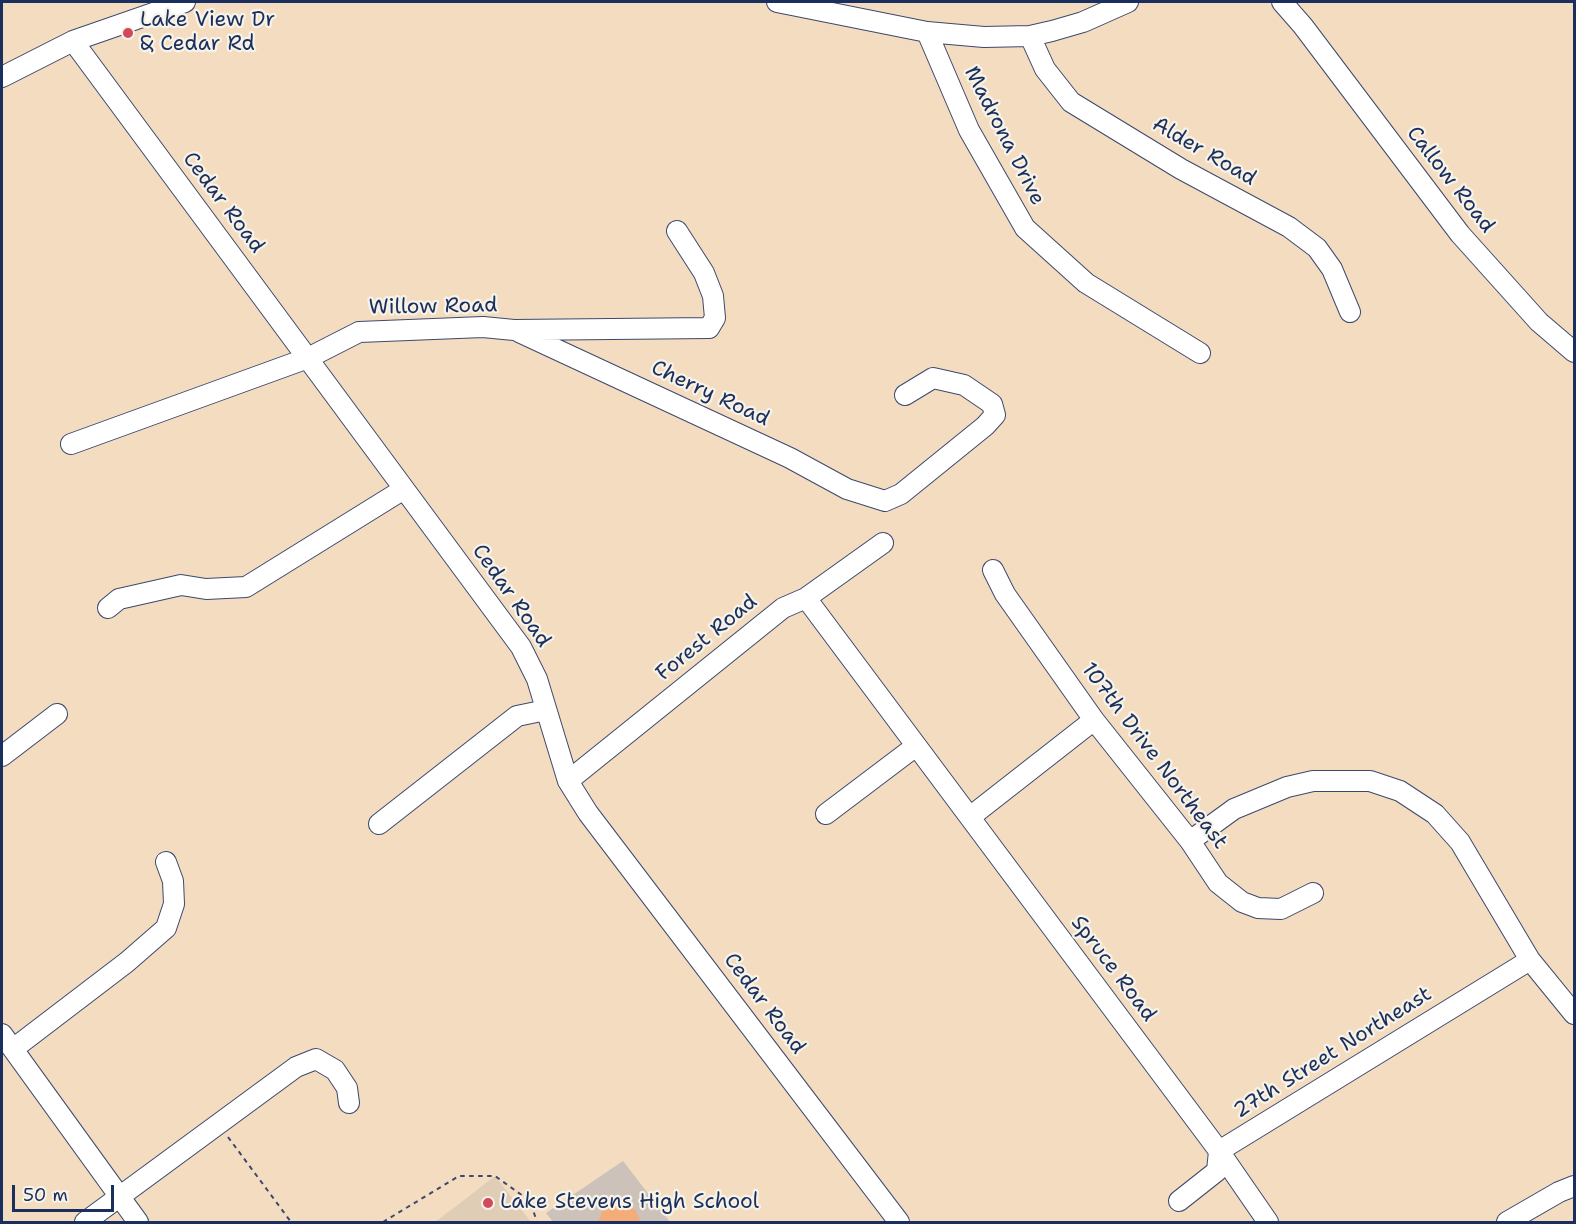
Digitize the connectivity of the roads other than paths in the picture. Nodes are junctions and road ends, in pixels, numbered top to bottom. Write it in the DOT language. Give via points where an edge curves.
graph roads {
  1 [pos="185,2"];
  2 [pos="777,2"];
  3 [pos="1128,2"];
  4 [pos="1282,2"];
  5 [pos="1293,2"];
  6 [pos="1304,26"];
  7 [pos="927,32"];
  8 [pos="1030,36"];
  9 [pos="73,41"];
  10 [pos="2,77"];
  11 [pos="677,231"];
  12 [pos="1350,312"];
  13 [pos="514,330"];
  14 [pos="1575,352"];
  15 [pos="1200,353"];
  16 [pos="308,358"];
  17 [pos="904,395"];
  18 [pos="71,444"];
  19 [pos="404,489"];
  20 [pos="883,543"];
  21 [pos="993,570"];
  22 [pos="806,598"];
  23 [pos="108,608"];
  24 [pos="546,710"];
  25 [pos="57,714"];
  26 [pos="1094,720"];
  27 [pos="916,746"];
  28 [pos="2,756"];
  29 [pos="568,781"];
  30 [pos="826,814"];
  31 [pos="970,817"];
  32 [pos="379,824"];
  33 [pos="1190,841"];
  34 [pos="166,862"];
  35 [pos="1313,893"];
  36 [pos="1530,960"];
  37 [pos="1575,1014"];
  38 [pos="7,1042"];
  39 [pos="349,1102"];
  40 [pos="1219,1151"];
  41 [pos="1575,1186"];
  42 [pos="118,1197"];
  43 [pos="1179,1201"];
  44 [pos="85,1222"];
  45 [pos="138,1222"];
  46 [pos="899,1222"];
  47 [pos="1268,1222"];
  48 [pos="1507,1222"];
  1 -- 9 [label="street"];
  2 -- 7 [label="street"];
  3 -- 8 [label="street" via="1083,22"];
  4 -- 6 [label="street, Callow Road"];
  5 -- 6 [label="street, Callow Road"];
  6 -- 14 [label="street, Callow Road" via="1460,234 1539,322"];
  7 -- 8 [label="street"];
  7 -- 15 [label="street, Madrona Drive" via="969,130 1025,228 1086,283"];
  8 -- 12 [label="street, Alder Road" via="1045,69 1071,102 1181,169 1289,227 1317,248 1332,269"];
  9 -- 10 [label="street"];
  9 -- 16 [label="street, Cedar Road"];
  11 -- 13 [label="street, Willow Road" via="704,273 712,296 715,318 709,328"];
  13 -- 16 [label="street, Willow Road" via="483,327 359,332"];
  13 -- 17 [label="street, Cherry Road" via="790,458 847,489 885,501 901,494 995,415 992,404 964,385 933,378"];
  16 -- 18 [label="street, Willow Road"];
  16 -- 19 [label="street, Cedar Road"];
  19 -- 23 [label="street" via="246,587 206,589 181,585 119,598"];
  19 -- 24 [label="street, Cedar Road" via="520,647 537,679"];
  20 -- 22 [label="street, Forest Road"];
  21 -- 26 [label="street, 107th Drive Northeast" via="1005,594"];
  22 -- 27 [label="street, Spruce Road"];
  22 -- 29 [label="street, Forest Road" via="783,608"];
  24 -- 29 [label="street, Cedar Road"];
  24 -- 32 [label="street" via="517,716"];
  25 -- 28 [label="street"];
  26 -- 31 [label="street"];
  26 -- 33 [label="street, 107th Drive Northeast"];
  27 -- 30 [label="street"];
  27 -- 31 [label="street, Spruce Road"];
  29 -- 46 [label="street, Cedar Road" via="597,825"];
  31 -- 40 [label="street, Spruce Road"];
  33 -- 35 [label="street, 107th Drive Northeast" via="1218,883 1242,902 1258,908 1281,909"];
  33 -- 36 [label="street" via="1234,809 1287,787 1313,781 1370,781 1400,791 1435,814 1460,842"];
  34 -- 38 [label="street" via="173,881 174,904 166,928 127,962"];
  36 -- 37 [label="street"];
  36 -- 40 [label="street, 27th Street Northeast"];
  38 -- 42 [label="street"];
  39 -- 42 [label="street" via="344,1079 335,1070 316,1059 296,1067"];
  40 -- 43 [label="street" via="1217,1171"];
  40 -- 47 [label="street, Spruce Road"];
  41 -- 48 [label="street"];
  42 -- 44 [label="street"];
  42 -- 45 [label="street"];
}
